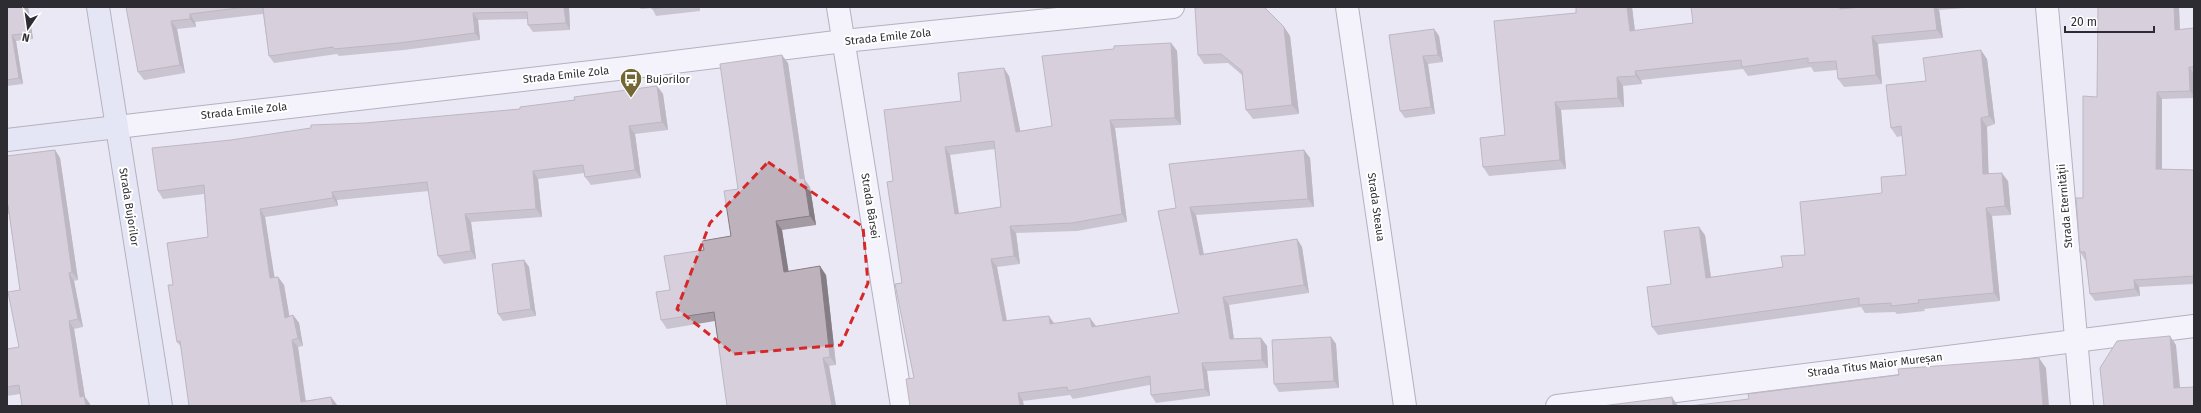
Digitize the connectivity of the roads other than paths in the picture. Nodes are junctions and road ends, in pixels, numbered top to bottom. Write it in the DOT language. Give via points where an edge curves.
graph roads {
  1 [pos="98,7"];
  2 [pos="838,7"];
  3 [pos="1173,7"];
  4 [pos="1347,7"];
  5 [pos="2047,7"];
  6 [pos="844,41"];
  7 [pos="117,127"];
  8 [pos="7,140"];
  9 [pos="2194,326"];
  10 [pos="2077,339"];
  11 [pos="161,406"];
  12 [pos="902,406"];
  13 [pos="1405,406"];
  14 [pos="1557,406"];
  15 [pos="2082,406"];
  1 -- 7 [label="main road, Strada Bujorilor"];
  2 -- 6 [label="street, Strada Bârsei"];
  3 -- 6 [label="street, Strada Emile Zola"];
  4 -- 13 [label="street, Strada Steaua"];
  5 -- 10 [label="street, Strada Eternității"];
  6 -- 7 [label="street, Strada Emile Zola"];
  6 -- 12 [label="street, Strada Bârsei"];
  7 -- 8 [label="main road, Strada Emile Zola"];
  7 -- 11 [label="main road, Strada Bujorilor"];
  9 -- 10 [label="street, Strada Titus Maior Mureșan"];
  10 -- 14 [label="street, Strada Titus Maior Mureșan"];
  10 -- 15 [label="street, Strada Eternității"];
}
